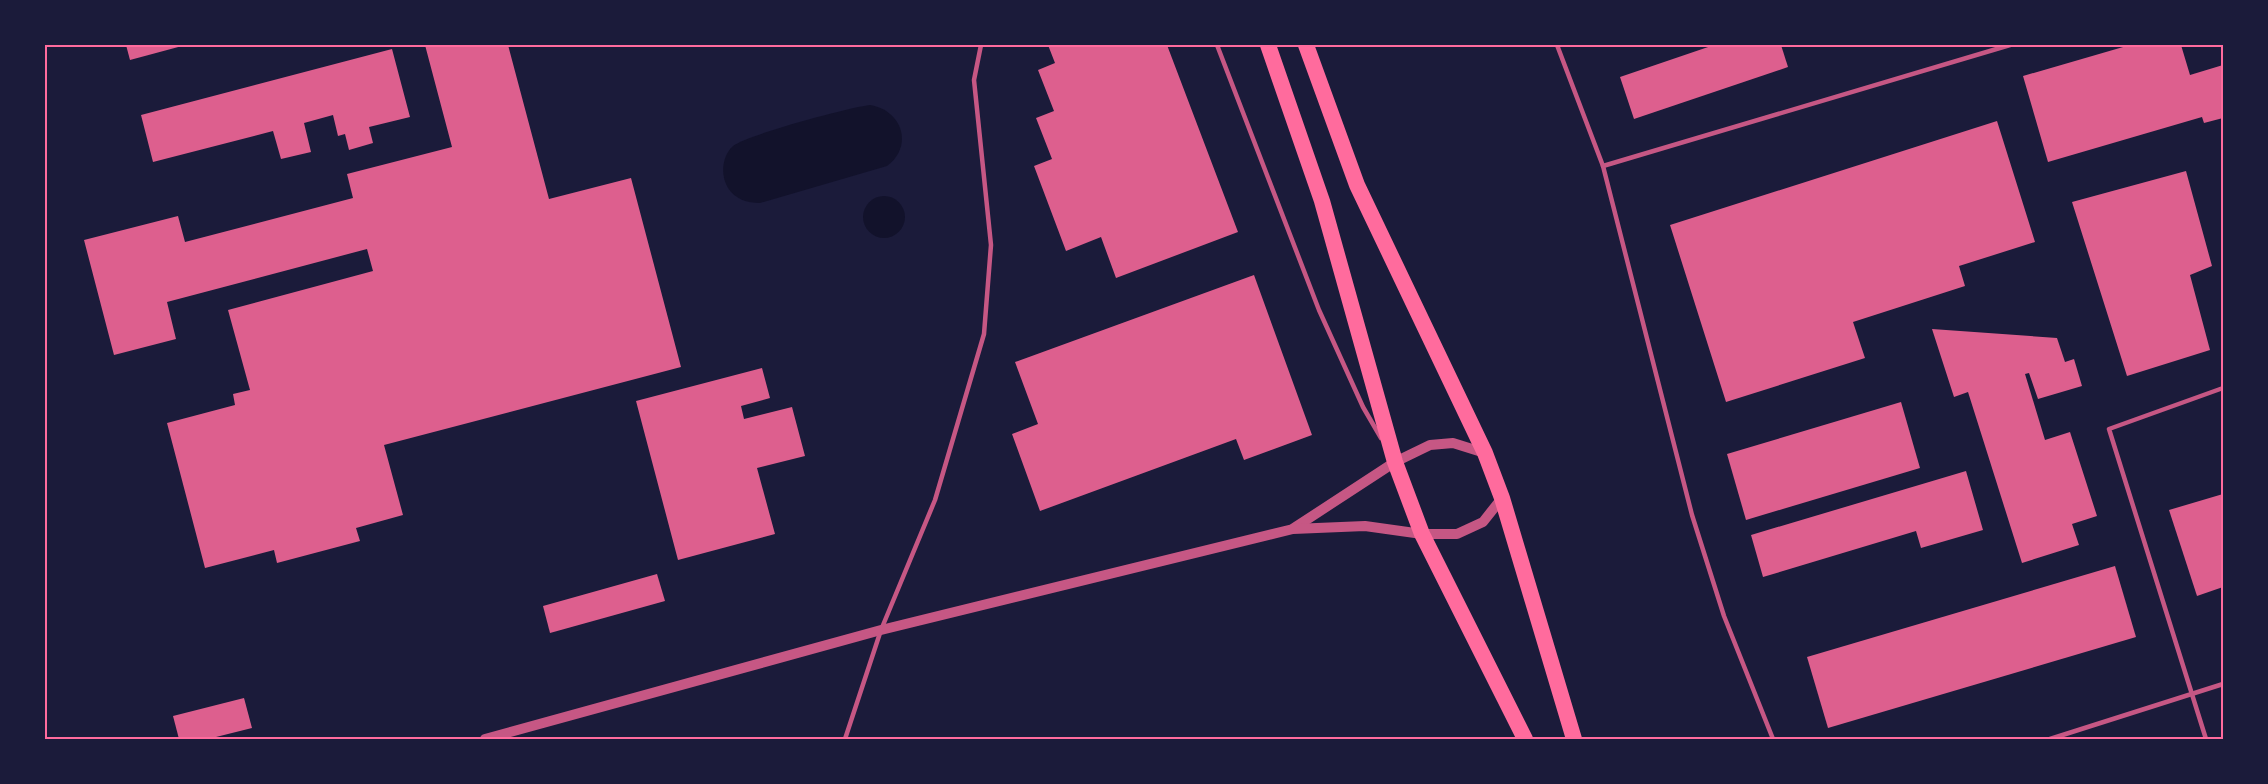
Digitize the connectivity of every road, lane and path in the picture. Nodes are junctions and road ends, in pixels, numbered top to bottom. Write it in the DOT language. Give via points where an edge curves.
graph roads {
  1 [pos="981,45"];
  2 [pos="1216,45"];
  3 [pos="1268,45"];
  4 [pos="1305,45"];
  5 [pos="1557,45"];
  6 [pos="2010,45"];
  7 [pos="1603,166"];
  8 [pos="2223,388"];
  9 [pos="1485,453"];
  10 [pos="1395,462"];
  11 [pos="1502,498"];
  12 [pos="1293,529"];
  13 [pos="1422,534"];
  14 [pos="881,630"];
  15 [pos="2223,684"];
  16 [pos="2192,694"];
  17 [pos="485,739"];
  18 [pos="845,739"];
  19 [pos="1525,739"];
  20 [pos="1574,739"];
  21 [pos="1773,739"];
  22 [pos="2050,739"];
  23 [pos="2206,739"];
  1 -- 14 [label="lane" via="974,80 991,245 984,334 935,500"];
  2 -- 10 [label="lane" via="1319,310 1363,407"];
  3 -- 10 [label="highway" via="1322,201"];
  4 -- 9 [label="highway" via="1357,185"];
  5 -- 7 [label="lane"];
  6 -- 7 [label="lane"];
  7 -- 21 [label="lane" via="1692,514 1724,616"];
  8 -- 16 [label="lane" via="2109,429"];
  9 -- 10 [label="street" via="1453,443 1430,445"];
  9 -- 11 [label="highway"];
  10 -- 12 [label="street"];
  10 -- 13 [label="highway"];
  11 -- 13 [label="street" via="1483,522 1457,534"];
  11 -- 20 [label="highway"];
  12 -- 13 [label="street" via="1365,526"];
  12 -- 14 [label="street"];
  13 -- 19 [label="highway"];
  14 -- 17 [label="street"];
  14 -- 18 [label="lane"];
  15 -- 16 [label="lane"];
  16 -- 22 [label="lane"];
  16 -- 23 [label="lane"];
}
